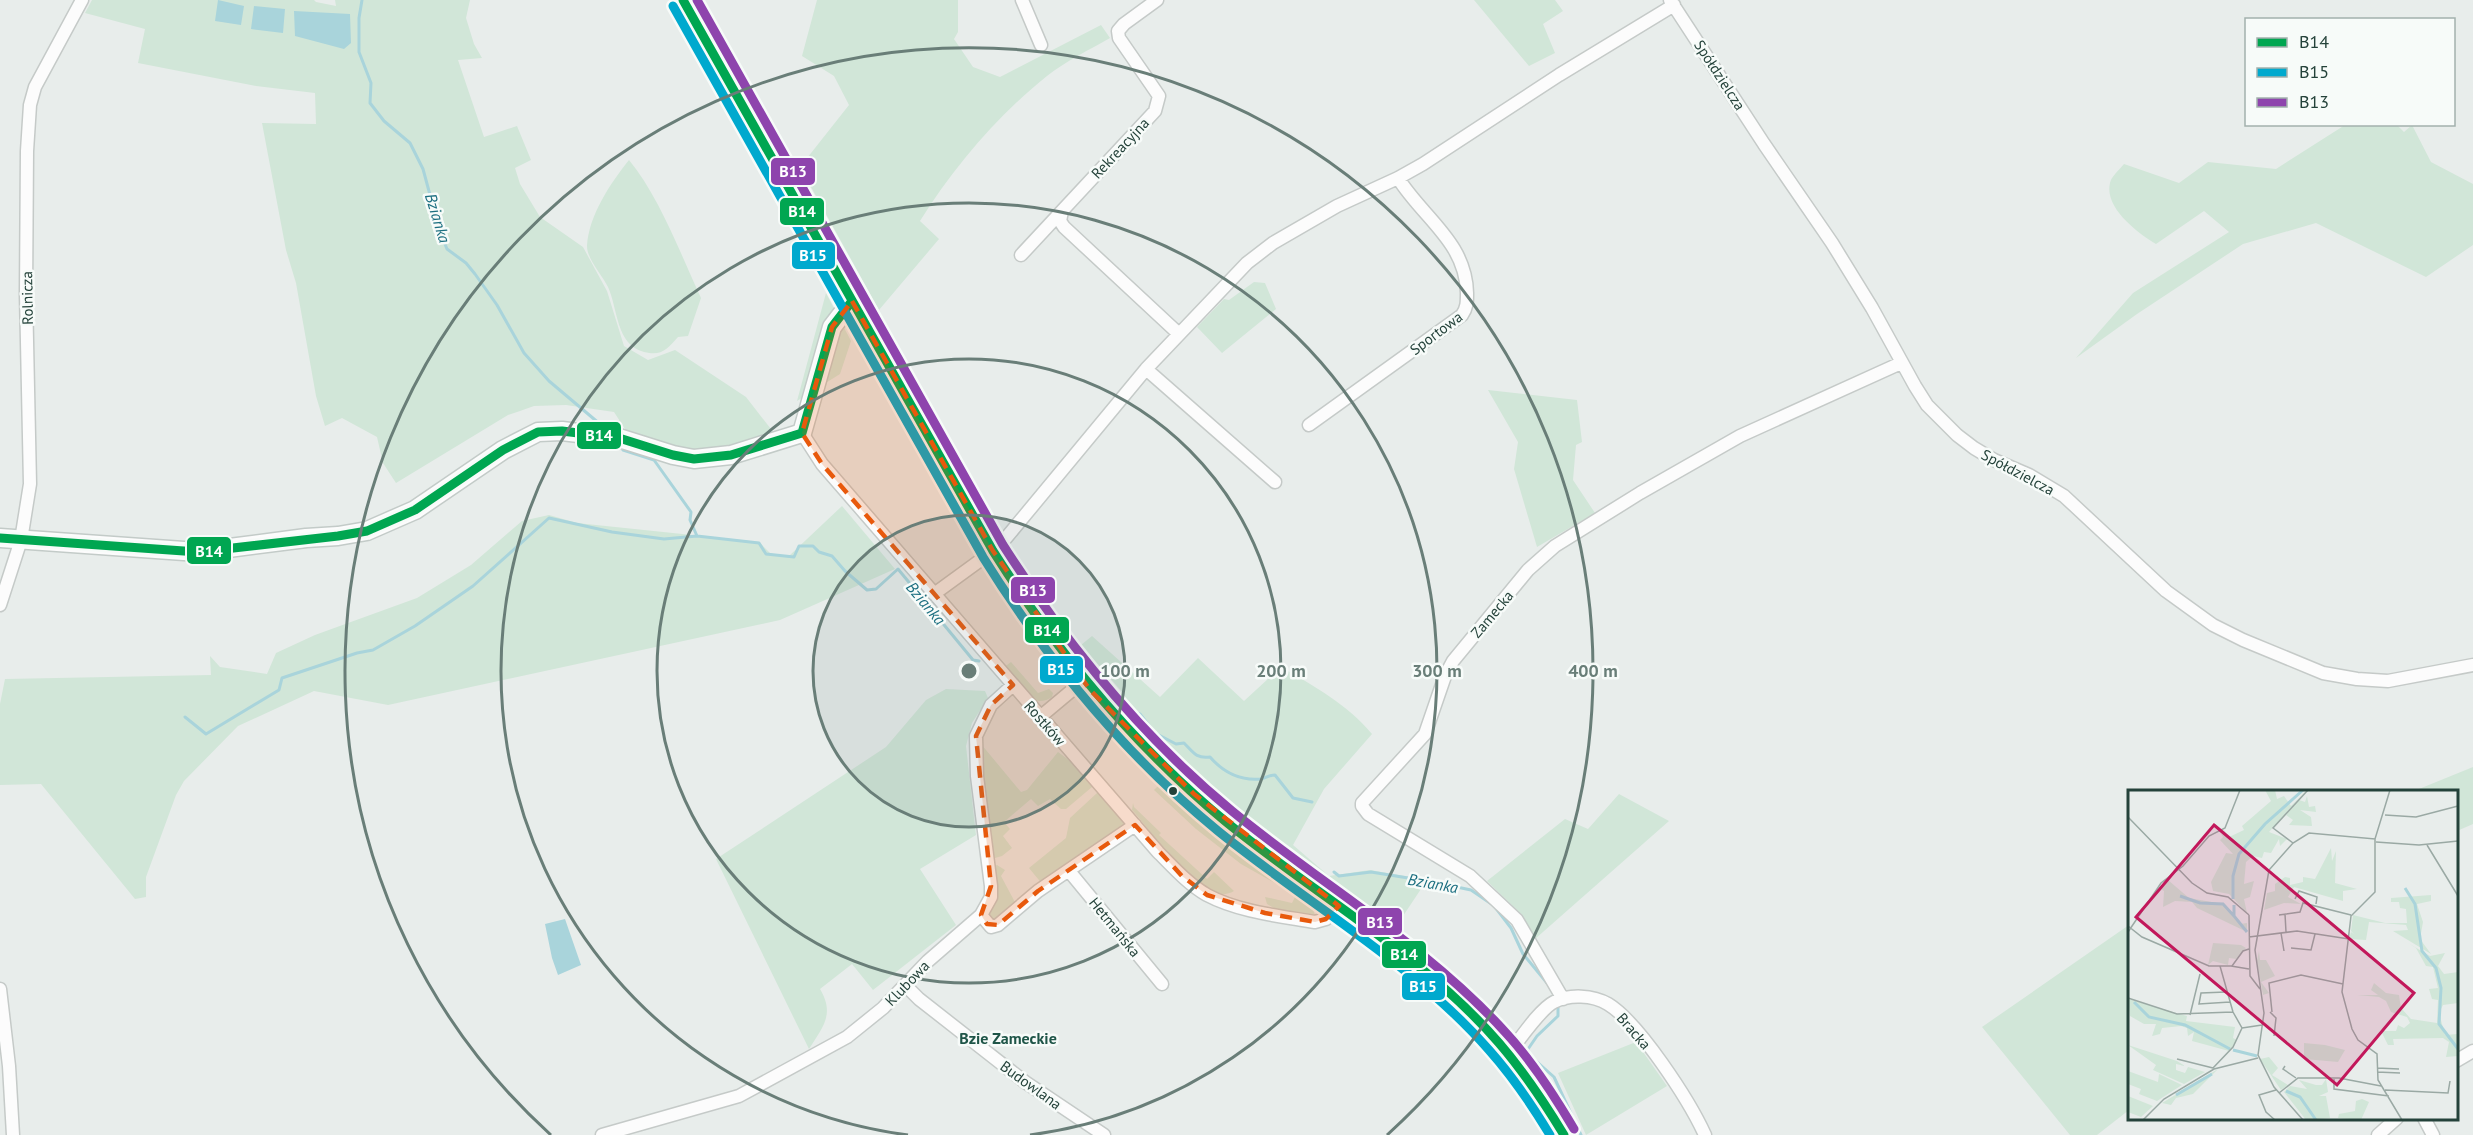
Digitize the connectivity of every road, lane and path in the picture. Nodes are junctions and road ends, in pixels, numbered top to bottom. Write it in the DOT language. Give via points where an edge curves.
graph roads {
  1 [pos="82,0"];
  2 [pos="683,0"];
  3 [pos="1022,0"];
  4 [pos="1157,0"];
  5 [pos="1672,2"];
  6 [pos="1041,45"];
  7 [pos="1398,178"];
  8 [pos="1062,211"];
  9 [pos="1021,255"];
  10 [pos="852,301"];
  11 [pos="1179,334"];
  12 [pos="1901,363"];
  13 [pos="1146,369"];
  14 [pos="1309,425"];
  15 [pos="802,433"];
  16 [pos="1275,482"];
  17 [pos="0,538"];
  18 [pos="21,540"];
  19 [pos="993,551"];
  20 [pos="934,594"];
  21 [pos="0,605"];
  22 [pos="2473,665"];
  23 [pos="1083,681"];
  24 [pos="1013,685"];
  25 [pos="1040,717"];
  26 [pos="1135,825"];
  27 [pos="1069,871"];
  28 [pos="1339,906"];
  29 [pos="981,915"];
  30 [pos="1161,984"];
  31 [pos="906,985"];
  32 [pos="0,989"];
  33 [pos="1563,999"];
  34 [pos="2473,1051"];
  35 [pos="1509,1053"];
  36 [pos="2458,1060"];
  37 [pos="2396,1120"];
  38 [pos="2425,1120"];
  39 [pos="13,1135"];
  40 [pos="602,1135"];
  41 [pos="1104,1135"];
  42 [pos="1564,1135"];
  43 [pos="1706,1135"];
  44 [pos="2378,1135"];
  45 [pos="2433,1135"];
  1 -- 18 [label="street, Rolnicza" via="35,87 30,105 26,294 30,484"];
  2 -- 10 [label="street"];
  3 -- 6 [label="street"];
  4 -- 8 [label="street, Rekreacyjna" via="1118,31 1159,96 1155,111"];
  5 -- 7 [label="street"];
  5 -- 12 [label="street, Spółdzielcza" via="1832,243"];
  7 -- 11 [label="street" via="1337,206 1273,243 1247,263"];
  7 -- 14 [label="street, Sportowa" via="1459,255 1467,277 1466,309"];
  8 -- 9 [label="street, Rekreacyjna"];
  8 -- 11 [label="street" via="1060,221 1064,227"];
  10 -- 15 [label="street" via="832,327"];
  10 -- 19 [label="street"];
  11 -- 13 [label="street"];
  12 -- 22 [label="street, Spółdzielcza" via="1927,405 1974,448 2064,496 2166,591 2213,625 2323,673 2357,679 2388,681"];
  12 -- 33 [label="street, Zamecka" via="1740,436 1640,493 1542,556 1453,661 1425,734 1362,803 1368,814 1470,876 1517,920"];
  13 -- 16 [label="street"];
  13 -- 19 [label="street"];
  15 -- 18 [label="street" via="731,455 694,459 619,438 538,432 503,450 415,510 367,531 338,536 198,552"];
  15 -- 20 [label="street, Rostków" via="822,464"];
  17 -- 18 [label="street"];
  18 -- 21 [label="street, Rolnicza"];
  19 -- 20 [label="street"];
  19 -- 23 [label="street" via="1032,614"];
  20 -- 24 [label="street, Rostków"];
  23 -- 25 [label="street"];
  23 -- 28 [label="street" via="1194,794"];
  24 -- 25 [label="street, Rostków"];
  24 -- 29 [label="street" via="991,705 976,736 991,886 991,897"];
  25 -- 26 [label="street, Rostków"];
  26 -- 27 [label="street"];
  26 -- 28 [label="street, Rostków" via="1188,881 1224,903 1315,922 1326,919"];
  27 -- 29 [label="street" via="995,927"];
  27 -- 30 [label="street, Hetmańska"];
  28 -- 35 [label="street" via="1432,980"];
  29 -- 31 [label="street, Klubowa" via="938,951"];
  31 -- 40 [label="street, Klubowa" via="847,1037 739,1096"];
  31 -- 41 [label="street, Budowlana" via="1025,1082"];
  32 -- 39 [label="street"];
  33 -- 35 [label="street" via="1553,1002"];
  33 -- 43 [label="street, Bracka" via="1585,996 1606,1002 1625,1017 1694,1112"];
  34 -- 36 [label="street"];
  35 -- 42 [label="street" via="1539,1091"];
  37 -- 44 [label="street"];
  38 -- 45 [label="street"];
}
